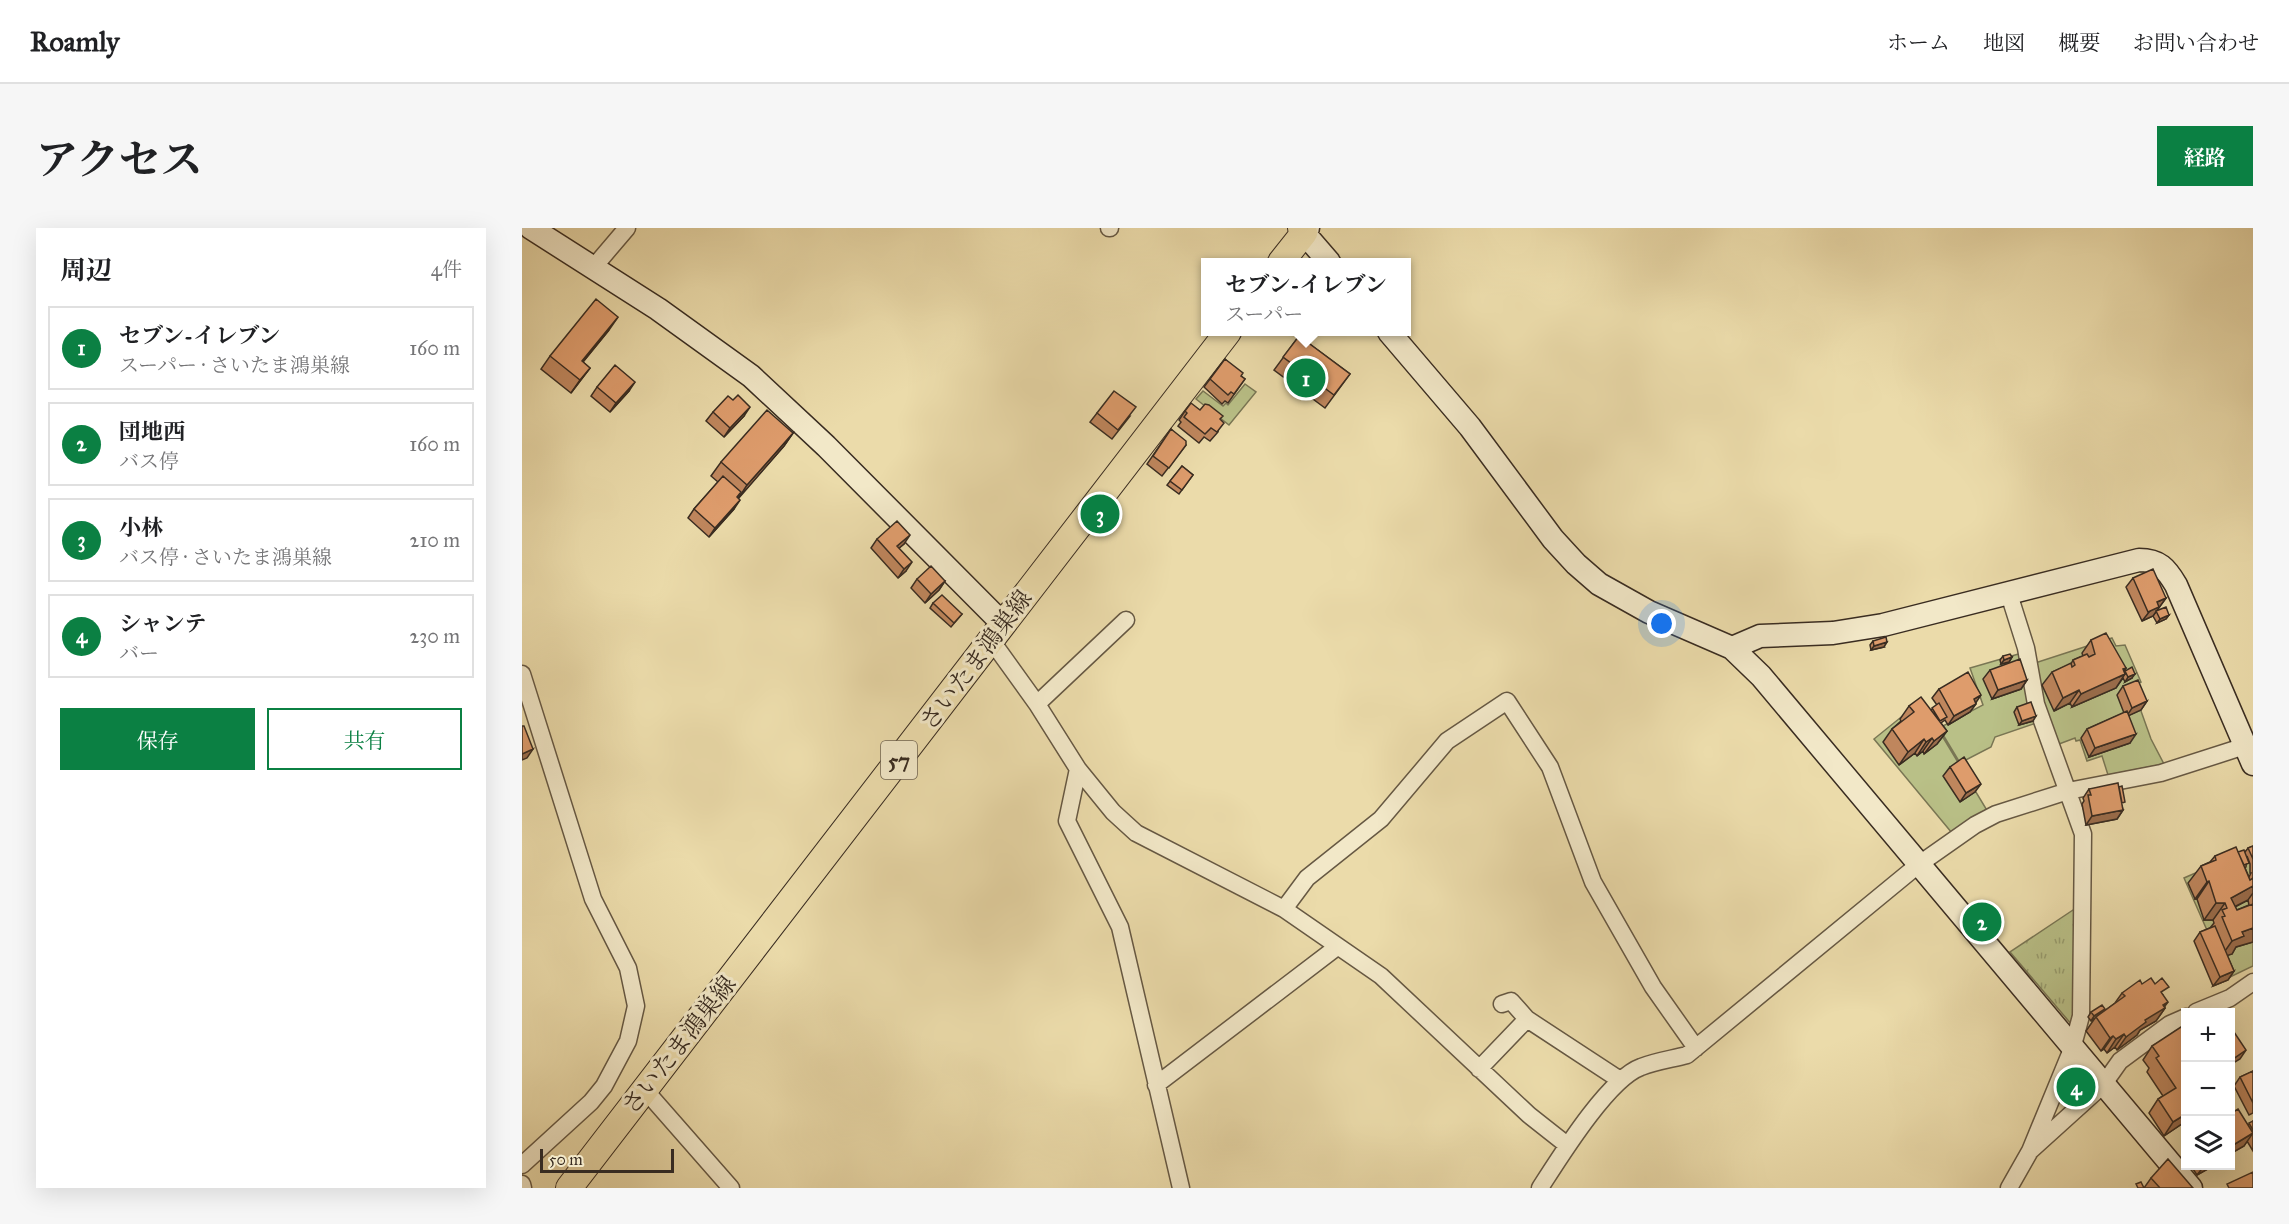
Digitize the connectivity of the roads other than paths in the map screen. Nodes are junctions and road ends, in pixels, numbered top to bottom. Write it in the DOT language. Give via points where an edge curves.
graph roads {
  1 [pos="531,228"];
  2 [pos="627,228"];
  3 [pos="1304,230"];
  4 [pos="1284,258"];
  5 [pos="1326,258"];
  6 [pos="593,268"];
  7 [pos="1225,336"];
  8 [pos="1392,336"];
  9 [pos="2008,591"];
  10 [pos="1126,620"];
  11 [pos="997,632"];
  12 [pos="1732,648"];
  13 [pos="522,674"];
  14 [pos="1037,704"];
  15 [pos="2249,755"];
  16 [pos="1078,768"];
  17 [pos="2068,791"];
  18 [pos="1918,865"];
  19 [pos="1284,909"];
  20 [pos="1337,947"];
  21 [pos="2253,982"];
  22 [pos="1502,1004"];
  23 [pos="2206,1008"];
  24 [pos="1527,1019"];
  25 [pos="2181,1019"];
  26 [pos="1696,1048"];
  27 [pos="2072,1049"];
  28 [pos="1479,1069"];
  29 [pos="1620,1080"];
  30 [pos="1156,1085"];
  31 [pos="2103,1085"];
  32 [pos="645,1090"];
  33 [pos="1567,1145"];
  34 [pos="2030,1151"];
  35 [pos="522,1165"];
  36 [pos="569,1188"];
  37 [pos="731,1188"];
  38 [pos="1181,1188"];
  39 [pos="1540,1188"];
  40 [pos="2009,1188"];
  41 [pos="2191,1188"];
  1 -- 6 [label="street"];
  2 -- 6 [label="street"];
  3 -- 4 [label="main road"];
  3 -- 5 [label="street"];
  6 -- 11 [label="street" via="751,376 805,426"];
  7 -- 11 [label="main road, さいたま鴻巣線 / 57"];
  8 -- 12 [label="street" via="1470,427 1552,539 1575,564 1599,584 1648,612"];
  9 -- 12 [label="street" via="1874,627 1760,636"];
  9 -- 15 [label="street" via="2139,560 2157,562 2168,570 2176,585"];
  9 -- 17 [label="street" via="2026,648 2036,704"];
  10 -- 14 [label="street"];
  11 -- 14 [label="street"];
  11 -- 32 [label="main road, さいたま鴻巣線 / 57"];
  12 -- 18 [label="street" via="1761,676"];
  13 -- 35 [label="street" via="593,898 628,968 636,1006 628,1041 604,1086"];
  14 -- 16 [label="street"];
  15 -- 17 [label="street"];
  16 -- 19 [label="street" via="1113,812 1136,833"];
  16 -- 30 [label="street" via="1067,821 1120,927"];
  17 -- 18 [label="street" via="1996,814"];
  17 -- 27 [label="street" via="2083,834 2082,1016"];
  18 -- 26 [label="street"];
  18 -- 27 [label="street"];
  19 -- 20 [label="street"];
  19 -- 26 [label="street" via="1307,878 1381,819 1447,741 1507,701 1550,767 1583,862 1607,908 1653,987"];
  20 -- 28 [label="street" via="1381,976"];
  20 -- 30 [label="street"];
  21 -- 23 [label="street"];
  22 -- 24 [label="street" via="1511,1001"];
  24 -- 28 [label="street"];
  24 -- 29 [label="street"];
  25 -- 31 [label="street" via="2120,1061"];
  26 -- 29 [label="street" via="1687,1055 1640,1067"];
  27 -- 31 [label="street"];
  27 -- 34 [label="street"];
  28 -- 33 [label="street"];
  29 -- 33 [label="street"];
  30 -- 38 [label="street"];
  31 -- 34 [label="street"];
  31 -- 41 [label="street"];
  32 -- 36 [label="main road, さいたま鴻巣線 / 57"];
  32 -- 37 [label="street"];
  33 -- 39 [label="street"];
  34 -- 40 [label="street"];
}
